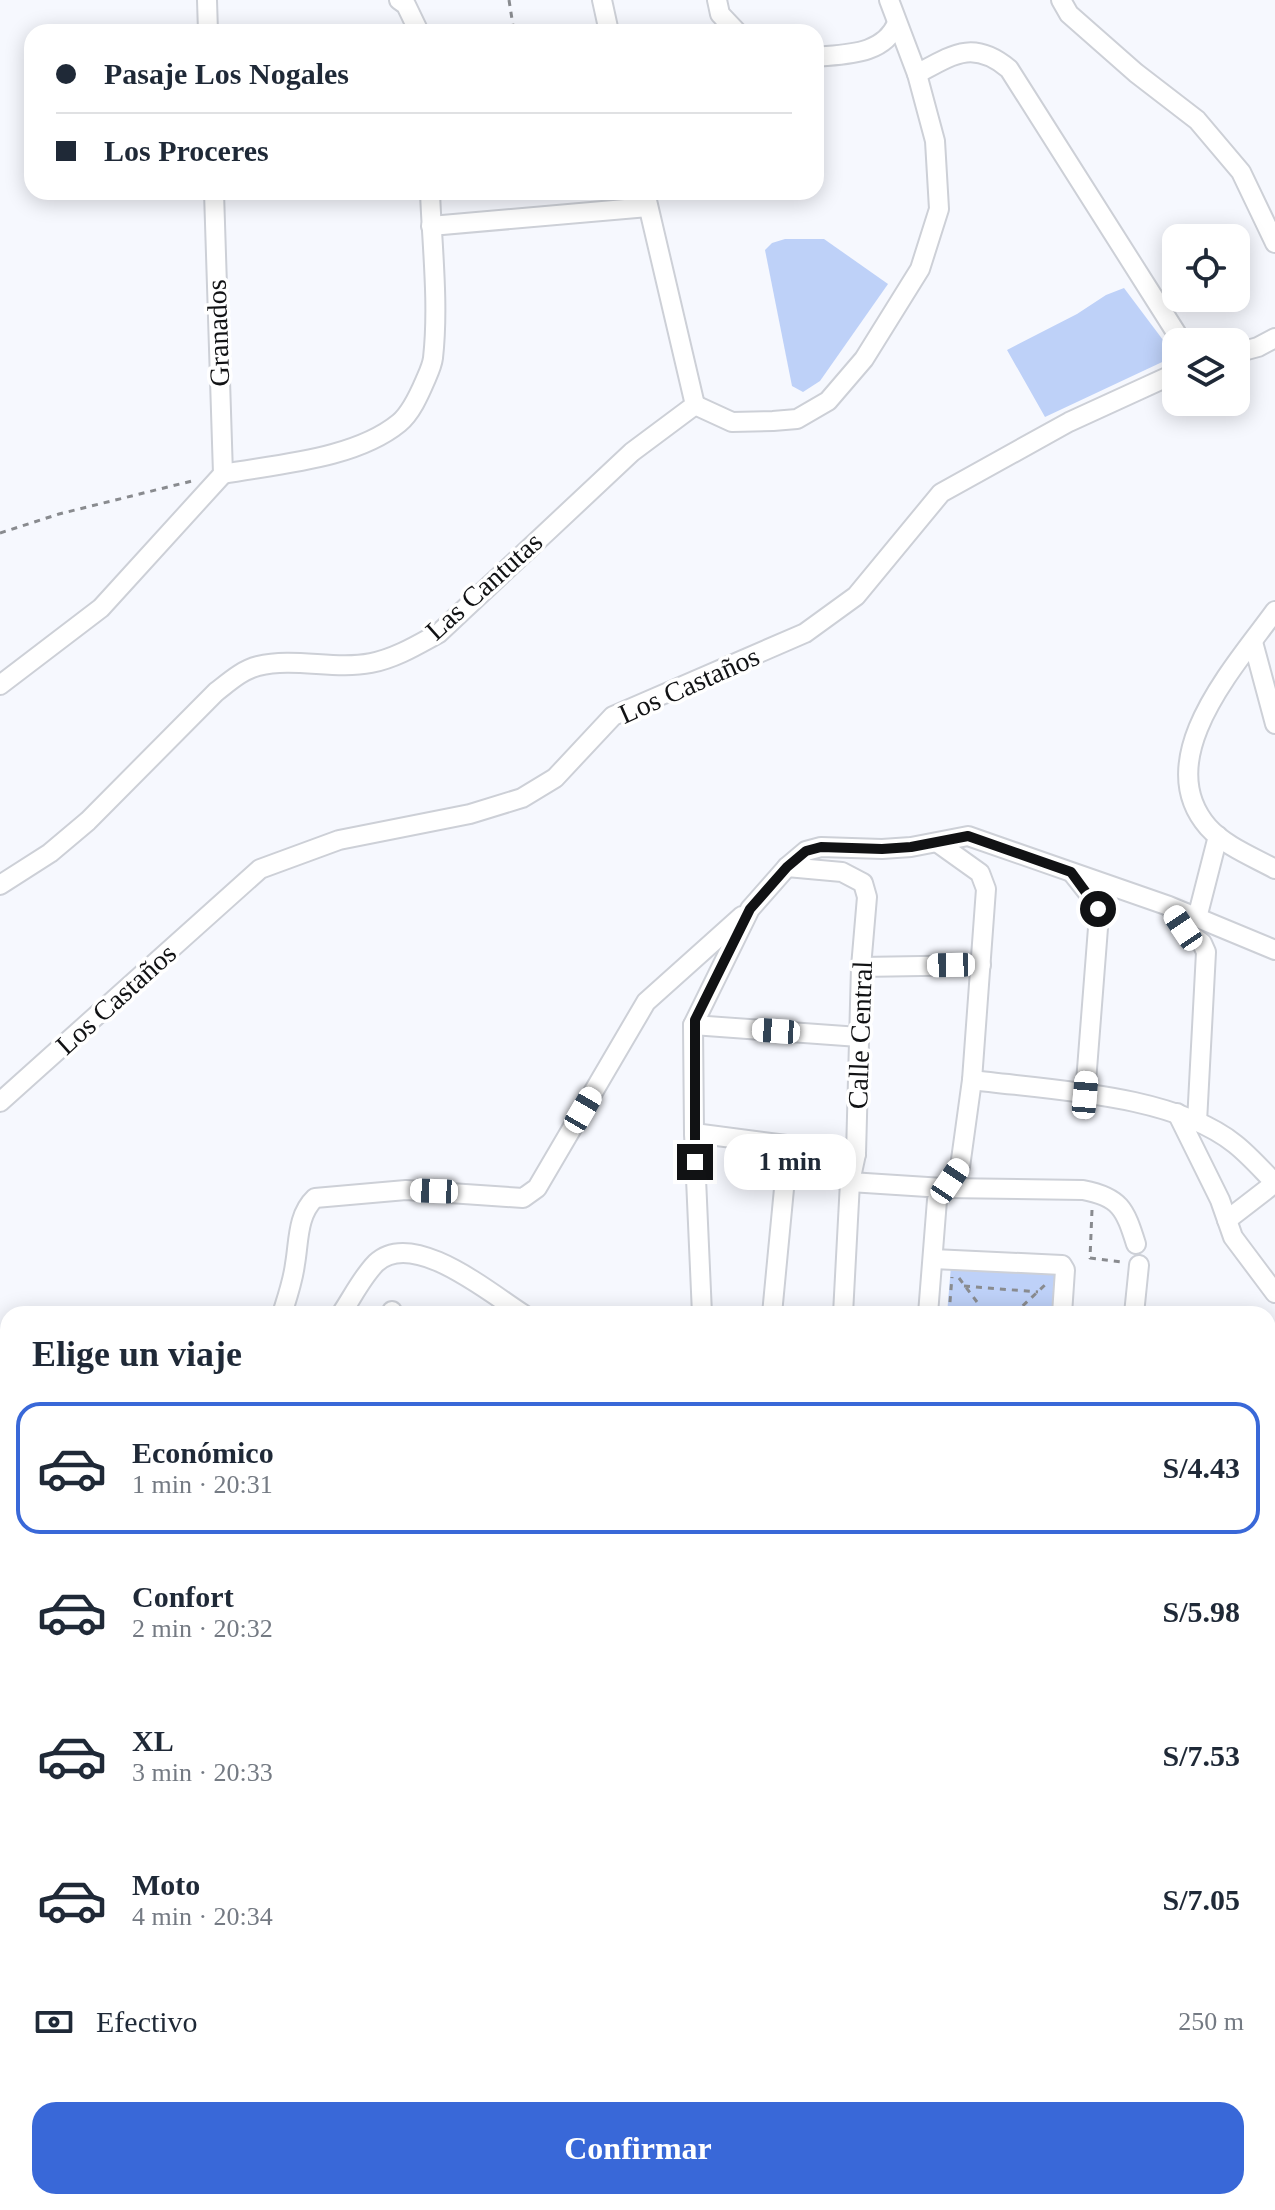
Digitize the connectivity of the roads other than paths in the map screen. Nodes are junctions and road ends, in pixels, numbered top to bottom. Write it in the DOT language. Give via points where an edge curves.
graph roads {
  1 [pos="207,0"];
  2 [pos="399,0"];
  3 [pos="602,0"];
  4 [pos="717,0"];
  5 [pos="889,0"];
  6 [pos="1061,0"];
  7 [pos="897,23"];
  8 [pos="208,24"];
  9 [pos="415,24"];
  10 [pos="607,24"];
  11 [pos="729,24"];
  12 [pos="824,56"];
  13 [pos="917,74"];
  14 [pos="214,200"];
  15 [pos="430,200"];
  16 [pos="638,200"];
  17 [pos="646,200"];
  18 [pos="431,226"];
  19 [pos="1275,243"];
  20 [pos="1173,328"];
  21 [pos="1275,338"];
  22 [pos="1250,349"];
  23 [pos="1162,379"];
  24 [pos="695,405"];
  25 [pos="223,474"];
  26 [pos="1275,611"];
  27 [pos="1253,642"];
  28 [pos="0,685"];
  29 [pos="1275,724"];
  30 [pos="1218,836"];
  31 [pos="938,843"];
  32 [pos="787,867"];
  33 [pos="1275,869"];
  34 [pos="1071,872"];
  35 [pos="0,885"];
  36 [pos="1169,906"];
  37 [pos="750,909"];
  38 [pos="1197,918"];
  39 [pos="1275,950"];
  40 [pos="981,965"];
  41 [pos="861,967"];
  42 [pos="693,1025"];
  43 [pos="859,1037"];
  44 [pos="972,1080"];
  45 [pos="1085,1095"];
  46 [pos="0,1102"];
  47 [pos="1177,1113"];
  48 [pos="1197,1122"];
  49 [pos="694,1133"];
  50 [pos="788,1147"];
  51 [pos="856,1154"];
  52 [pos="850,1182"];
  53 [pos="1275,1183"];
  54 [pos="943,1188"];
  55 [pos="1227,1220"];
  56 [pos="1136,1244"];
  57 [pos="938,1259"];
  58 [pos="1139,1265"];
  59 [pos="1275,1293"];
  60 [pos="284,1306"];
  61 [pos="346,1306"];
  62 [pos="510,1306"];
  63 [pos="702,1306"];
  64 [pos="773,1306"];
  65 [pos="843,1306"];
  66 [pos="929,1306"];
  67 [pos="1062,1306"];
  68 [pos="1135,1306"];
  1 -- 8 [label="street"];
  2 -- 9 [label="street"];
  3 -- 10 [label="street"];
  4 -- 11 [label="street"];
  5 -- 7 [label="street"];
  6 -- 19 [label="street" via="1069,14 1197,120 1241,172"];
  7 -- 12 [label="street" via="892,35 865,52"];
  7 -- 13 [label="street"];
  13 -- 20 [label="street" via="966,51 996,58 1009,69"];
  13 -- 24 [label="street" via="935,141 939,209 920,269 864,359 828,401 797,419 732,422"];
  14 -- 25 [label="street, Granados"];
  15 -- 18 [label="street"];
  16 -- 18 [label="street"];
  17 -- 24 [label="street"];
  18 -- 25 [label="street" via="433,362 401,421 340,451"];
  21 -- 22 [label="street"];
  23 -- 46 [label="street, Los Castaños" via="1069,422 941,493 856,596 818,624 613,716 555,778 522,798 339,840 260,869"];
  24 -- 35 [label="street, Las Cantutas" via="632,452 439,633 401,654 370,663 279,664 238,675 88,821"];
  25 -- 28 [label="street" via="101,608"];
  26 -- 27 [label="street"];
  27 -- 29 [label="street"];
  27 -- 30 [label="street" via="1211,701 1190,752 1193,799"];
  30 -- 33 [label="street"];
  30 -- 38 [label="street"];
  31 -- 32 [label="street" via="882,849 821,847 806,851"];
  31 -- 34 [label="street" via="968,836"];
  31 -- 40 [label="street" via="980,873 986,889"];
  32 -- 37 [label="street"];
  32 -- 41 [label="street, Calle Central" via="842,872 863,883 867,897"];
  34 -- 36 [label="street"];
  34 -- 45 [label="street" via="1099,915"];
  36 -- 38 [label="street"];
  36 -- 48 [label="street" via="1206,952"];
  37 -- 42 [label="street"];
  37 -- 60 [label="street" via="646,1002 531,1194 523,1198 406,1190 315,1198 301,1224"];
  38 -- 39 [label="street"];
  40 -- 41 [label="street"];
  40 -- 44 [label="street"];
  41 -- 43 [label="street, Calle Central"];
  42 -- 43 [label="street"];
  42 -- 49 [label="street"];
  43 -- 51 [label="street, Calle Central"];
  44 -- 45 [label="street"];
  44 -- 54 [label="street" via="960,1167"];
  45 -- 47 [label="street"];
  47 -- 48 [label="street"];
  47 -- 55 [label="street"];
  48 -- 53 [label="street" via="1235,1144"];
  49 -- 50 [label="street"];
  49 -- 63 [label="street"];
  50 -- 51 [label="street"];
  50 -- 64 [label="street"];
  51 -- 52 [label="street, Calle Central"];
  52 -- 54 [label="street"];
  52 -- 65 [label="street, Calle Central"];
  53 -- 55 [label="street"];
  54 -- 56 [label="street" via="1104,1194 1127,1216"];
  54 -- 57 [label="street" via="937,1200"];
  55 -- 59 [label="street"];
  57 -- 66 [label="street"];
  57 -- 67 [label="street" via="1065,1266"];
  58 -- 68 [label="street"];
  61 -- 62 [label="street" via="374,1264 412,1253 435,1259"];
}
